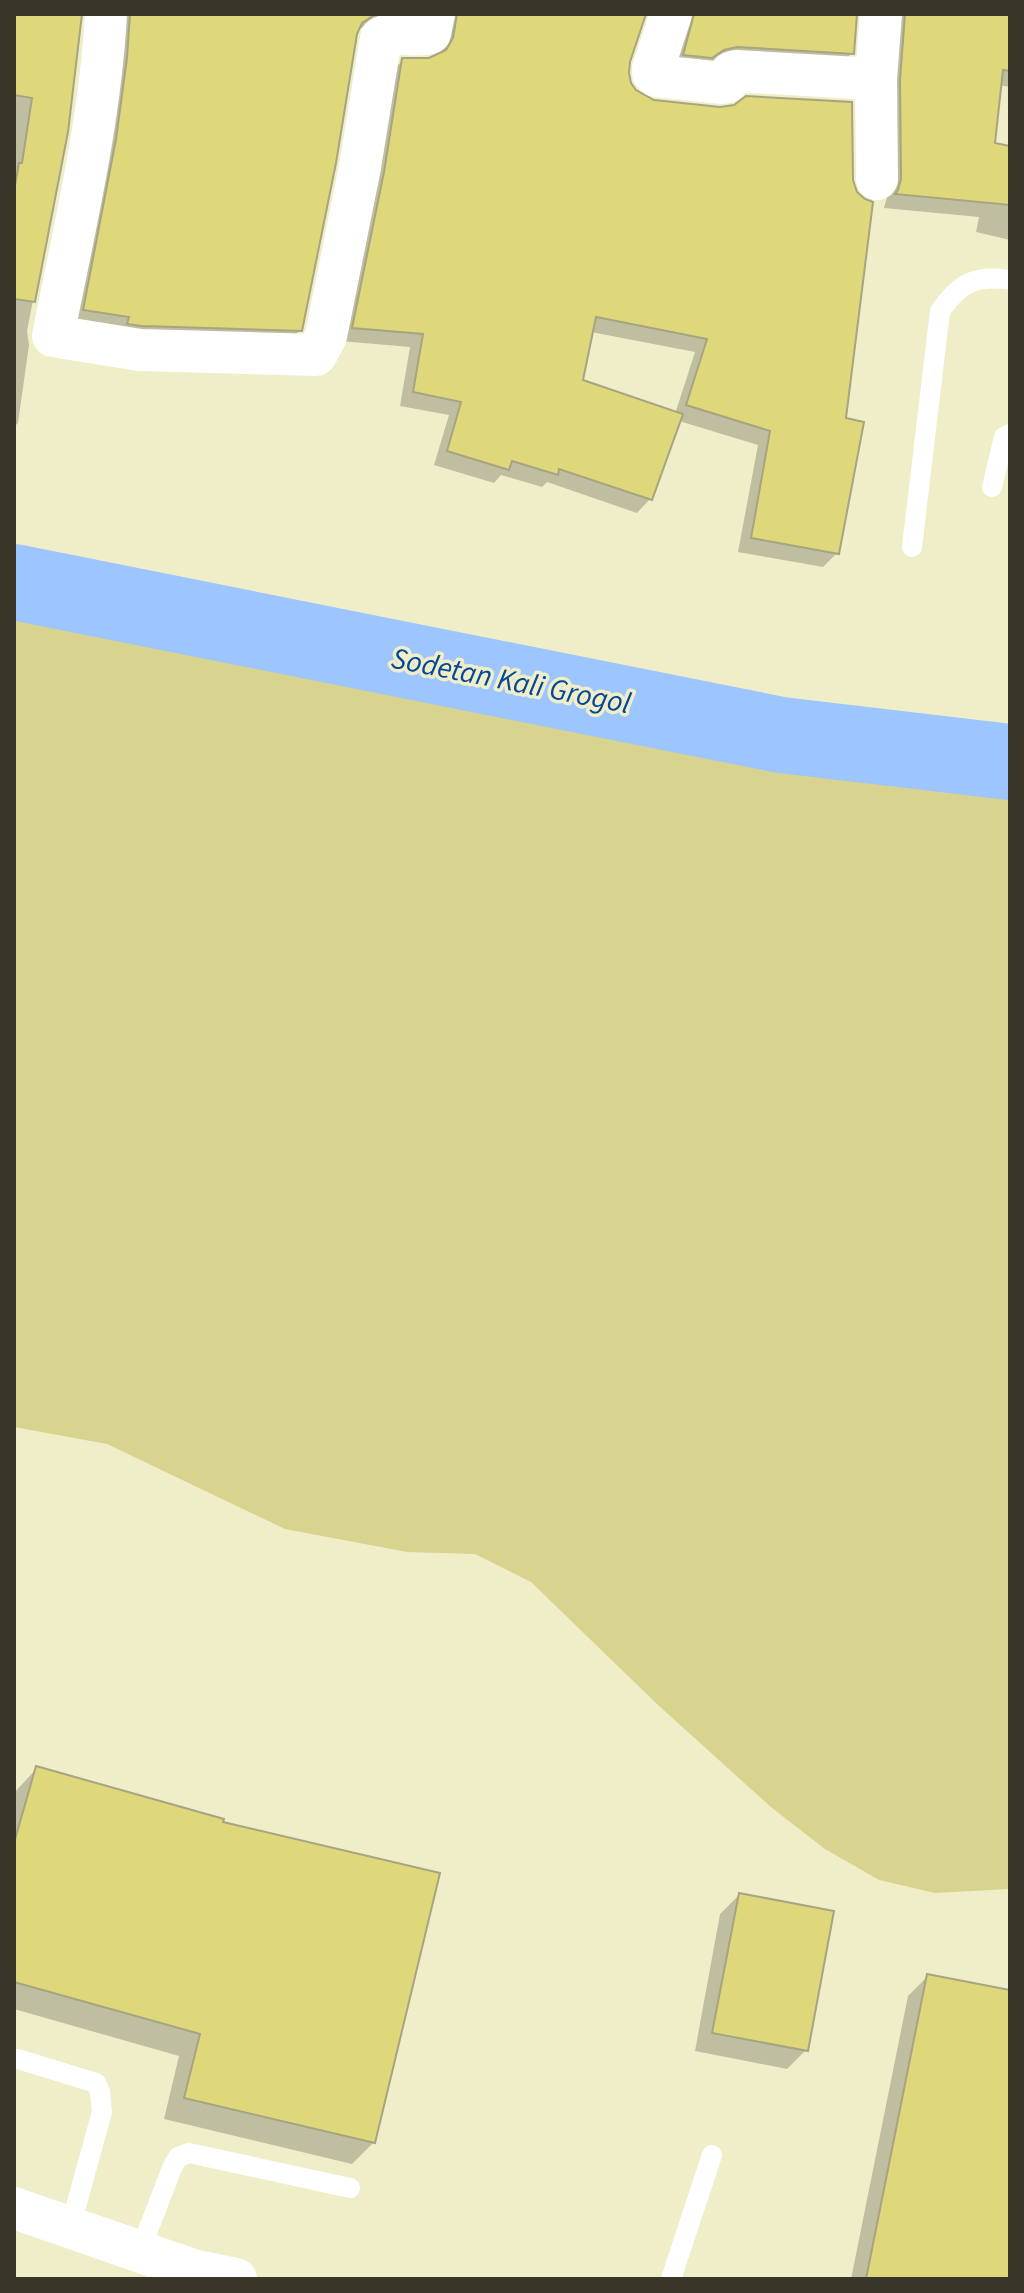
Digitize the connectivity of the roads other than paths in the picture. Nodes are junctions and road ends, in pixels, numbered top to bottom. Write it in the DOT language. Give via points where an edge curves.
graph roads {
  1 [pos="106,14"];
  2 [pos="434,14"];
  3 [pos="671,14"];
  4 [pos="881,14"];
  5 [pos="876,79"];
  6 [pos="877,179"];
  7 [pos="1010,280"];
  8 [pos="1010,434"];
  9 [pos="992,487"];
  10 [pos="912,547"];
  11 [pos="18,2059"];
  12 [pos="712,2155"];
  13 [pos="350,2188"];
  14 [pos="14,2208"];
  15 [pos="70,2228"];
  16 [pos="140,2251"];
  17 [pos="236,2279"];
  18 [pos="671,2279"];
  1 -- 2 [label="street" via="104,66 90,152 53,336 140,350 316,355 326,336 381,38 389,33 430,33"];
  3 -- 5 [label="street" via="653,69 656,76 723,83 736,71"];
  4 -- 5 [label="street"];
  5 -- 6 [label="street"];
  7 -- 10 [label="lane" via="974,281 954,291 940,311"];
  8 -- 9 [label="lane" via="1004,437"];
  11 -- 15 [label="lane" via="96,2083 100,2092 102,2112"];
  12 -- 18 [label="lane"];
  13 -- 16 [label="lane" via="189,2153 178,2157 172,2168"];
  14 -- 15 [label="street"];
  15 -- 16 [label="street"];
  16 -- 17 [label="street"];
}
